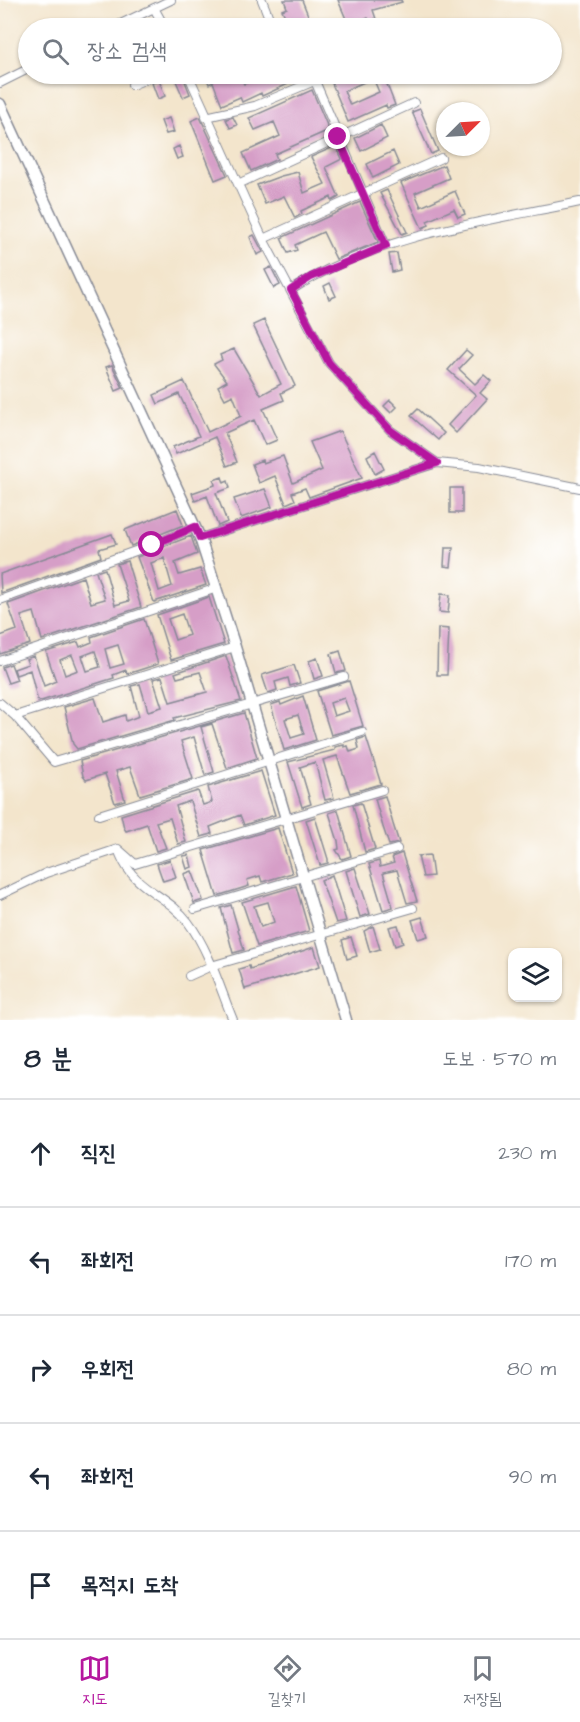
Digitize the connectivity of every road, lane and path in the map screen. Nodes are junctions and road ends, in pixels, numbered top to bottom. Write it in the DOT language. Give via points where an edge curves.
graph roads {
  1 [pos="171,0"];
  2 [pos="262,0"];
  3 [pos="154,8"];
  4 [pos="133,18"];
  5 [pos="160,18"];
  6 [pos="269,18"];
  7 [pos="18,74"];
  8 [pos="0,83"];
  9 [pos="192,84"];
  10 [pos="308,84"];
  11 [pos="316,84"];
  12 [pos="414,103"];
  13 [pos="0,104"];
  14 [pos="206,117"];
  15 [pos="338,137"];
  16 [pos="441,158"];
  17 [pos="237,183"];
  18 [pos="362,193"];
  19 [pos="580,202"];
  20 [pos="263,239"];
  21 [pos="386,246"];
  22 [pos="291,290"];
  23 [pos="437,463"];
  24 [pos="580,488"];
  25 [pos="195,527"];
  26 [pos="200,538"];
  27 [pos="217,588"];
  28 [pos="0,600"];
  29 [pos="235,647"];
  30 [pos="0,661"];
  31 [pos="344,677"];
  32 [pos="0,703"];
  33 [pos="250,705"];
  34 [pos="15,716"];
  35 [pos="362,732"];
  36 [pos="267,762"];
  37 [pos="382,790"];
  38 [pos="99,816"];
  39 [pos="285,819"];
  40 [pos="118,849"];
  41 [pos="397,849"];
  42 [pos="303,877"];
  43 [pos="0,895"];
  44 [pos="413,908"];
  45 [pos="195,909"];
  46 [pos="320,934"];
  47 [pos="211,966"];
  48 [pos="189,976"];
  49 [pos="233,1020"];
  50 [pos="346,1020"];
  1 -- 3 [label="street"];
  2 -- 6 [label="street"];
  3 -- 4 [label="street"];
  3 -- 5 [label="street"];
  7 -- 8 [label="street"];
  9 -- 14 [label="street"];
  10 -- 14 [label="street" via="249,108"];
  11 -- 15 [label="street"];
  12 -- 15 [label="street"];
  13 -- 25 [label="street"];
  14 -- 17 [label="street"];
  15 -- 17 [label="street"];
  15 -- 18 [label="street"];
  16 -- 18 [label="street"];
  17 -- 20 [label="street"];
  18 -- 20 [label="street"];
  18 -- 21 [label="street"];
  19 -- 21 [label="street" via="426,233"];
  20 -- 22 [label="street"];
  21 -- 22 [label="street" via="311,277"];
  22 -- 23 [label="street" via="329,363 390,430"];
  23 -- 24 [label="street" via="479,467"];
  23 -- 26 [label="street"];
  25 -- 26 [label="street"];
  25 -- 28 [label="street"];
  26 -- 27 [label="street"];
  27 -- 29 [label="street"];
  27 -- 30 [label="street"];
  29 -- 33 [label="street"];
  29 -- 34 [label="street"];
  31 -- 33 [label="street"];
  32 -- 34 [label="street"];
  33 -- 34 [label="street" via="54,762"];
  33 -- 36 [label="street"];
  35 -- 36 [label="street"];
  36 -- 38 [label="street"];
  36 -- 39 [label="street"];
  37 -- 39 [label="street"];
  39 -- 40 [label="street" via="135,864"];
  39 -- 42 [label="street"];
  40 -- 43 [label="street" via="46,873"];
  40 -- 47 [label="street" via="129,874 188,921"];
  41 -- 42 [label="street"];
  42 -- 45 [label="street"];
  42 -- 46 [label="street"];
  44 -- 46 [label="street"];
  46 -- 47 [label="street"];
  46 -- 50 [label="street"];
  47 -- 48 [label="street"];
  47 -- 49 [label="street"];
}
